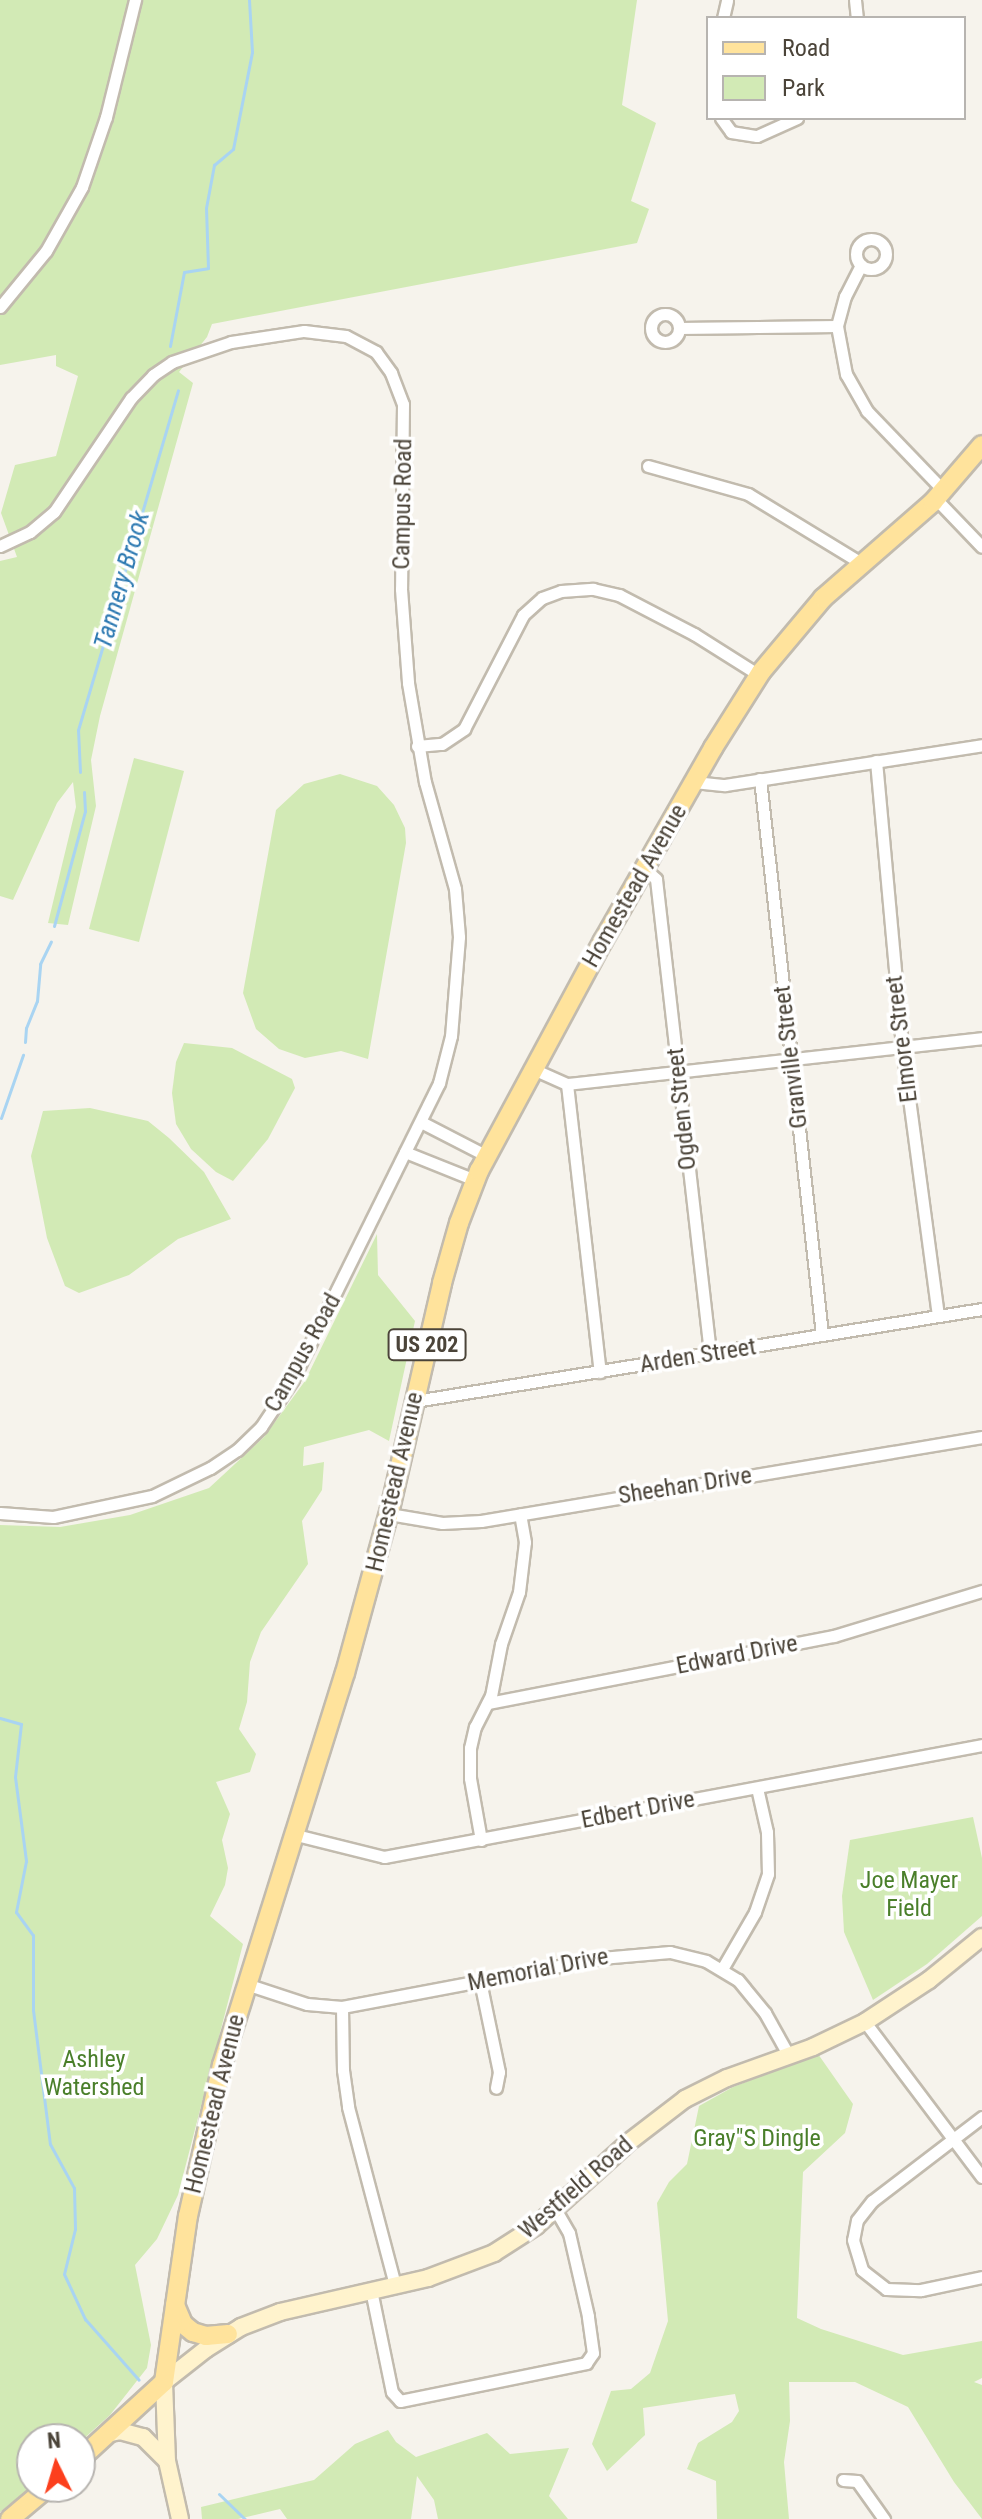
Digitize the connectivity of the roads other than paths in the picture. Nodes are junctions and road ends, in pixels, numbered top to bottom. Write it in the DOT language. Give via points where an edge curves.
graph roads {
  1 [pos="135,0"];
  2 [pos="722,120"];
  3 [pos="793,120"];
  4 [pos="861,265"];
  5 [pos="0,307"];
  6 [pos="837,326"];
  7 [pos="679,328"];
  8 [pos="982,445"];
  9 [pos="648,466"];
  10 [pos="940,495"];
  11 [pos="0,546"];
  12 [pos="982,547"];
  13 [pos="861,563"];
  14 [pos="759,675"];
  15 [pos="982,745"];
  16 [pos="417,746"];
  17 [pos="876,761"];
  18 [pos="760,779"];
  19 [pos="694,782"];
  20 [pos="645,869"];
  21 [pos="982,1038"];
  22 [pos="902,1046"];
  23 [pos="792,1059"];
  24 [pos="533,1069"];
  25 [pos="679,1073"];
  26 [pos="567,1084"];
  27 [pos="421,1122"];
  28 [pos="405,1152"];
  29 [pos="487,1156"];
  30 [pos="475,1180"];
  31 [pos="982,1309"];
  32 [pos="938,1316"];
  33 [pos="822,1334"];
  34 [pos="710,1354"];
  35 [pos="600,1372"];
  36 [pos="415,1401"];
  37 [pos="982,1437"];
  38 [pos="0,1513"];
  39 [pos="389,1514"];
  40 [pos="520,1514"];
  41 [pos="982,1591"];
  42 [pos="488,1703"];
  43 [pos="982,1745"];
  44 [pos="757,1788"];
  45 [pos="296,1835"];
  46 [pos="481,1840"];
  47 [pos="982,1938"];
  48 [pos="722,1969"];
  49 [pos="480,1981"];
  50 [pos="246,1984"];
  51 [pos="342,2007"];
  52 [pos="865,2022"];
  53 [pos="789,2056"];
  54 [pos="496,2088"];
  55 [pos="982,2117"];
  56 [pos="952,2139"];
  57 [pos="982,2177"];
  58 [pos="555,2209"];
  59 [pos="982,2277"];
  60 [pos="395,2285"];
  61 [pos="371,2290"];
  62 [pos="175,2305"];
  63 [pos="228,2334"];
  64 [pos="164,2382"];
  65 [pos="106,2434"];
  66 [pos="96,2444"];
  67 [pos="167,2461"];
  68 [pos="843,2480"];
  69 [pos="29,2503"];
  70 [pos="10,2519"];
  71 [pos="180,2519"];
  72 [pos="884,2519"];
  1 -- 5 [label="street" via="82,187 51,244"];
  2 -- 3 [label="street" via="731,132 757,136"];
  4 -- 6 [label="street"];
  6 -- 7 [label="street"];
  6 -- 10 [label="street" via="846,374 861,403"];
  8 -- 10 [label="main road, Homestead Avenue / US 202"];
  9 -- 13 [label="street" via="748,494"];
  10 -- 12 [label="street"];
  10 -- 13 [label="main road, Homestead Avenue / US 202"];
  11 -- 16 [label="street, Campus Road" via="30,532 54,512 131,398 172,362 214,346 279,333 326,332 356,340 383,360 403,404 402,619"];
  13 -- 14 [label="main road, Homestead Avenue / US 202" via="808,614"];
  14 -- 16 [label="street" via="619,595 593,589 561,591 542,598 523,615 464,729 442,744"];
  14 -- 19 [label="main road, Homestead Avenue / US 202"];
  15 -- 17 [label="street"];
  16 -- 27 [label="street, Campus Road" via="455,889 459,937 448,1052"];
  17 -- 18 [label="street"];
  17 -- 22 [label="street, Elmore Street"];
  18 -- 19 [label="street" via="725,785"];
  18 -- 23 [label="street, Granville Street"];
  19 -- 20 [label="main road, Homestead Avenue / US 202"];
  20 -- 24 [label="main road, Homestead Avenue / US 202"];
  20 -- 25 [label="street, Ogden Street" via="656,879"];
  21 -- 22 [label="street"];
  22 -- 23 [label="street"];
  22 -- 32 [label="street, Elmore Street"];
  23 -- 25 [label="street"];
  23 -- 33 [label="street, Granville Street"];
  24 -- 26 [label="street"];
  24 -- 29 [label="main road, Homestead Avenue / US 202"];
  25 -- 26 [label="street"];
  25 -- 34 [label="street, Ogden Street"];
  26 -- 35 [label="street"];
  27 -- 28 [label="street, Campus Road"];
  27 -- 29 [label="street"];
  28 -- 30 [label="street"];
  28 -- 38 [label="street, Campus Road" via="293,1379 249,1439 197,1476 144,1499 53,1517"];
  29 -- 30 [label="main road, Homestead Avenue / US 202"];
  30 -- 36 [label="main road, Homestead Avenue / US 202" via="451,1251"];
  31 -- 32 [label="street, Arden Street"];
  32 -- 33 [label="street, Arden Street"];
  33 -- 34 [label="street, Arden Street"];
  34 -- 35 [label="street, Arden Street"];
  35 -- 36 [label="street, Arden Street"];
  36 -- 39 [label="main road, Homestead Avenue / US 202"];
  37 -- 40 [label="street, Sheehan Drive"];
  39 -- 40 [label="street, Sheehan Drive" via="451,1523"];
  39 -- 45 [label="main road, Homestead Avenue / US 202"];
  40 -- 42 [label="street" via="525,1542 521,1582"];
  41 -- 42 [label="street, Edward Drive" via="834,1636"];
  42 -- 46 [label="street" via="469,1753"];
  43 -- 44 [label="street, Edbert Drive"];
  44 -- 46 [label="street, Edbert Drive"];
  44 -- 48 [label="street" via="767,1832 768,1874 755,1912"];
  45 -- 46 [label="street, Edbert Drive" via="384,1857"];
  45 -- 50 [label="main road, Homestead Avenue / US 202"];
  47 -- 52 [label="main road, Westfield Road"];
  48 -- 49 [label="street, Memorial Drive" via="689,1955 650,1951"];
  48 -- 53 [label="street, Memorial Drive" via="757,2001"];
  49 -- 51 [label="street, Memorial Drive"];
  49 -- 54 [label="street" via="499,2072"];
  50 -- 51 [label="street, Memorial Drive" via="307,2004"];
  50 -- 62 [label="main road, Homestead Avenue / US 202" via="206,2133"];
  51 -- 60 [label="street" via="345,2092"];
  52 -- 53 [label="main road, Westfield Road"];
  52 -- 56 [label="street"];
  53 -- 58 [label="main road, Westfield Road" via="685,2099"];
  55 -- 56 [label="street"];
  56 -- 57 [label="street"];
  56 -- 59 [label="street" via="865,2207 855,2226 854,2248 866,2276 891,2291"];
  58 -- 60 [label="main road, Westfield Road" via="480,2260"];
  58 -- 61 [label="street" via="569,2233 588,2316 592,2358 571,2369 400,2401 392,2392"];
  60 -- 61 [label="main road, Westfield Road"];
  61 -- 63 [label="main road, Westfield Road" via="280,2312"];
  62 -- 63 [label="main road" via="193,2332"];
  62 -- 64 [label="main road, Homestead Avenue / US 202"];
  63 -- 64 [label="main road, Westfield Road"];
  64 -- 65 [label="main road, Westfield Road"];
  64 -- 67 [label="main road, Homestead Avenue"];
  65 -- 66 [label="main road, Westfield Road"];
  65 -- 67 [label="main road" via="120,2431 143,2437"];
  67 -- 71 [label="main road, Homestead Avenue"];
  68 -- 72 [label="street" via="857,2481"];
  69 -- 70 [label="main road"];
}
